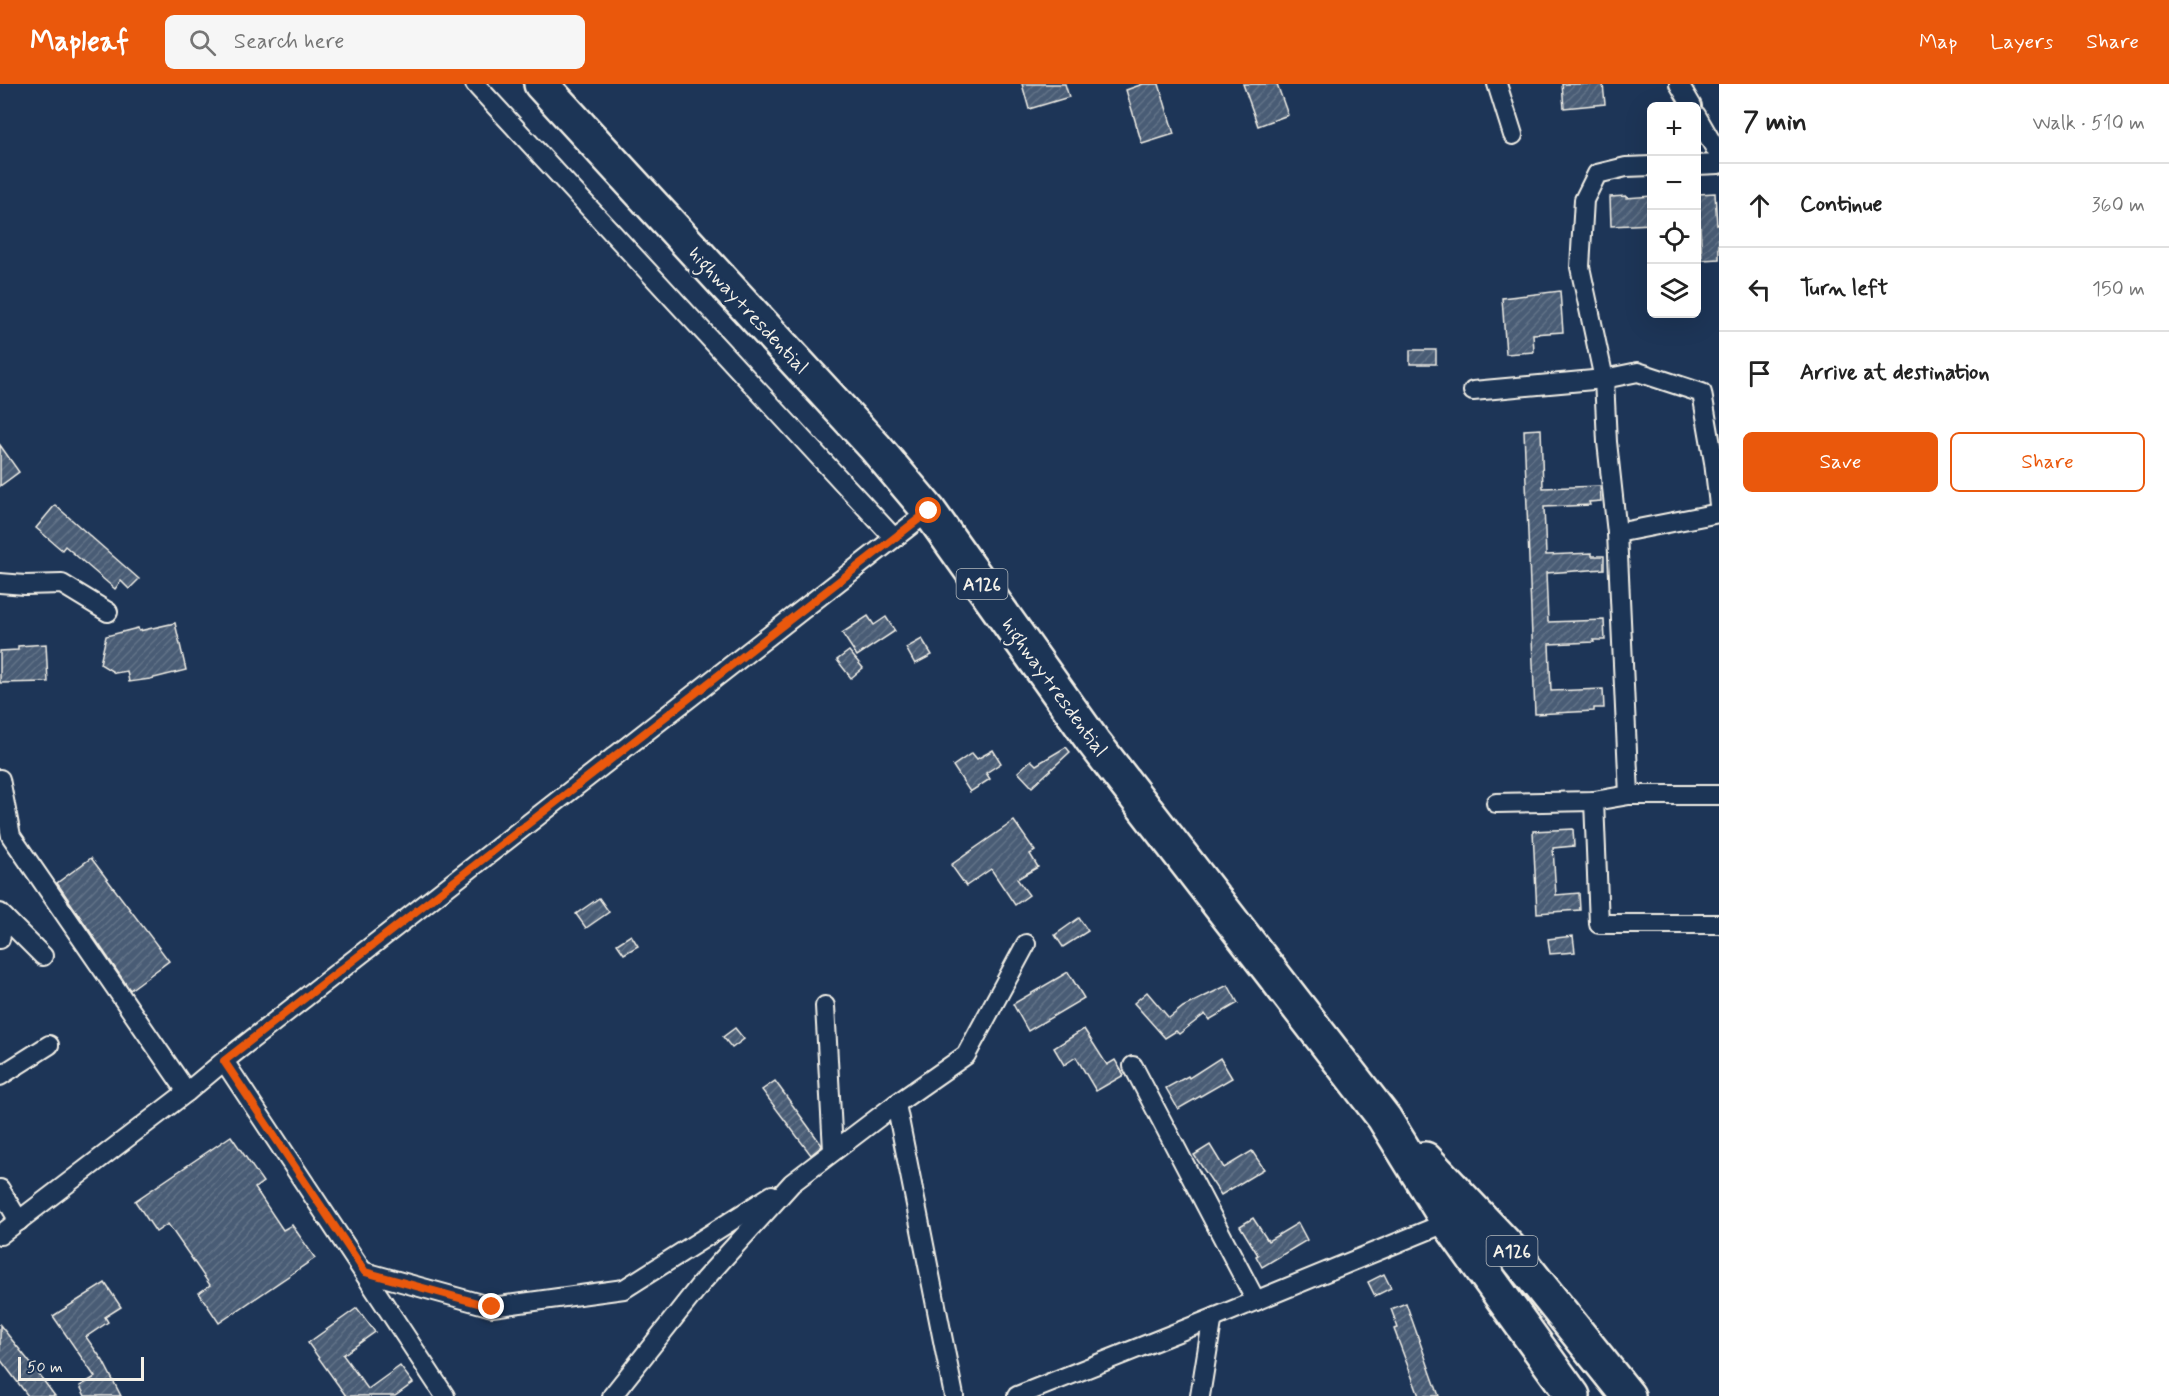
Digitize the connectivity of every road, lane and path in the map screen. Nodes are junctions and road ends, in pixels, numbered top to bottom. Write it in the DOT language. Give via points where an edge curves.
graph roads {
  1 [pos="475,84"];
  2 [pos="541,84"];
  3 [pos="1497,84"];
  4 [pos="1679,84"];
  5 [pos="1690,102"];
  6 [pos="1701,124"];
  7 [pos="1513,135"];
  8 [pos="1719,155"];
  9 [pos="1719,164"];
  10 [pos="1701,165"];
  11 [pos="1647,166"];
  12 [pos="1604,379"];
  13 [pos="1473,391"];
  14 [pos="1719,505"];
  15 [pos="929,511"];
  16 [pos="1719,513"];
  17 [pos="1617,532"];
  18 [pos="894,538"];
  19 [pos="0,582"];
  20 [pos="108,612"];
  21 [pos="0,779"];
  22 [pos="1629,795"];
  23 [pos="1719,795"];
  24 [pos="1594,801"];
  25 [pos="1496,803"];
  26 [pos="2,916"];
  27 [pos="1719,924"];
  28 [pos="0,939"];
  29 [pos="1026,944"];
  30 [pos="43,956"];
  31 [pos="825,1006"];
  32 [pos="49,1045"];
  33 [pos="224,1061"];
  34 [pos="1133,1066"];
  35 [pos="0,1076"];
  36 [pos="188,1092"];
  37 [pos="896,1104"];
  38 [pos="1384,1118"];
  39 [pos="833,1150"];
  40 [pos="792,1183"];
  41 [pos="0,1189"];
  42 [pos="19,1221"];
  43 [pos="1448,1222"];
  44 [pos="0,1235"];
  45 [pos="365,1272"];
  46 [pos="1256,1301"];
  47 [pos="1216,1317"];
  48 [pos="445,1396"];
  49 [pos="612,1396"];
  50 [pos="954,1396"];
  51 [pos="1017,1396"];
  52 [pos="1200,1396"];
  53 [pos="1573,1396"];
  54 [pos="1628,1396"];
  1 -- 18 [label="street"];
  2 -- 15 [label="highway, highway+resdential / A126" via="875,447"];
  3 -- 7 [label="street"];
  4 -- 5 [label="street"];
  6 -- 8 [label="street"];
  9 -- 10 [label="street"];
  11 -- 12 [label="street" via="1597,174 1584,200 1580,267"];
  12 -- 13 [label="street"];
  12 -- 14 [label="street" via="1638,372 1702,393"];
  12 -- 17 [label="street"];
  15 -- 18 [label="street"];
  15 -- 38 [label="highway, highway+resdential / A126" via="1092,740"];
  16 -- 17 [label="street"];
  17 -- 22 [label="street"];
  18 -- 33 [label="street"];
  19 -- 20 [label="street" via="62,584"];
  21 -- 36 [label="street" via="11,836"];
  22 -- 23 [label="street"];
  22 -- 24 [label="street"];
  24 -- 25 [label="street"];
  24 -- 27 [label="street" via="1599,924"];
  26 -- 28 [label="street"];
  26 -- 30 [label="street"];
  29 -- 37 [label="street" via="966,1055"];
  31 -- 39 [label="street"];
  32 -- 35 [label="street"];
  33 -- 36 [label="street"];
  33 -- 45 [label="street"];
  34 -- 46 [label="street"];
  36 -- 42 [label="street"];
  37 -- 39 [label="street"];
  37 -- 50 [label="street"];
  38 -- 43 [label="highway, A126"];
  38 -- 54 [label="highway, A126" via="1512,1251"];
  39 -- 40 [label="street"];
  40 -- 45 [label="street" via="624,1289 492,1307"];
  40 -- 49 [label="street" via="704,1280"];
  41 -- 42 [label="street"];
  42 -- 44 [label="street"];
  43 -- 46 [label="street"];
  43 -- 53 [label="highway, A126"];
  45 -- 48 [label="street"];
  46 -- 47 [label="street"];
  47 -- 51 [label="street"];
  47 -- 52 [label="street"];
}
